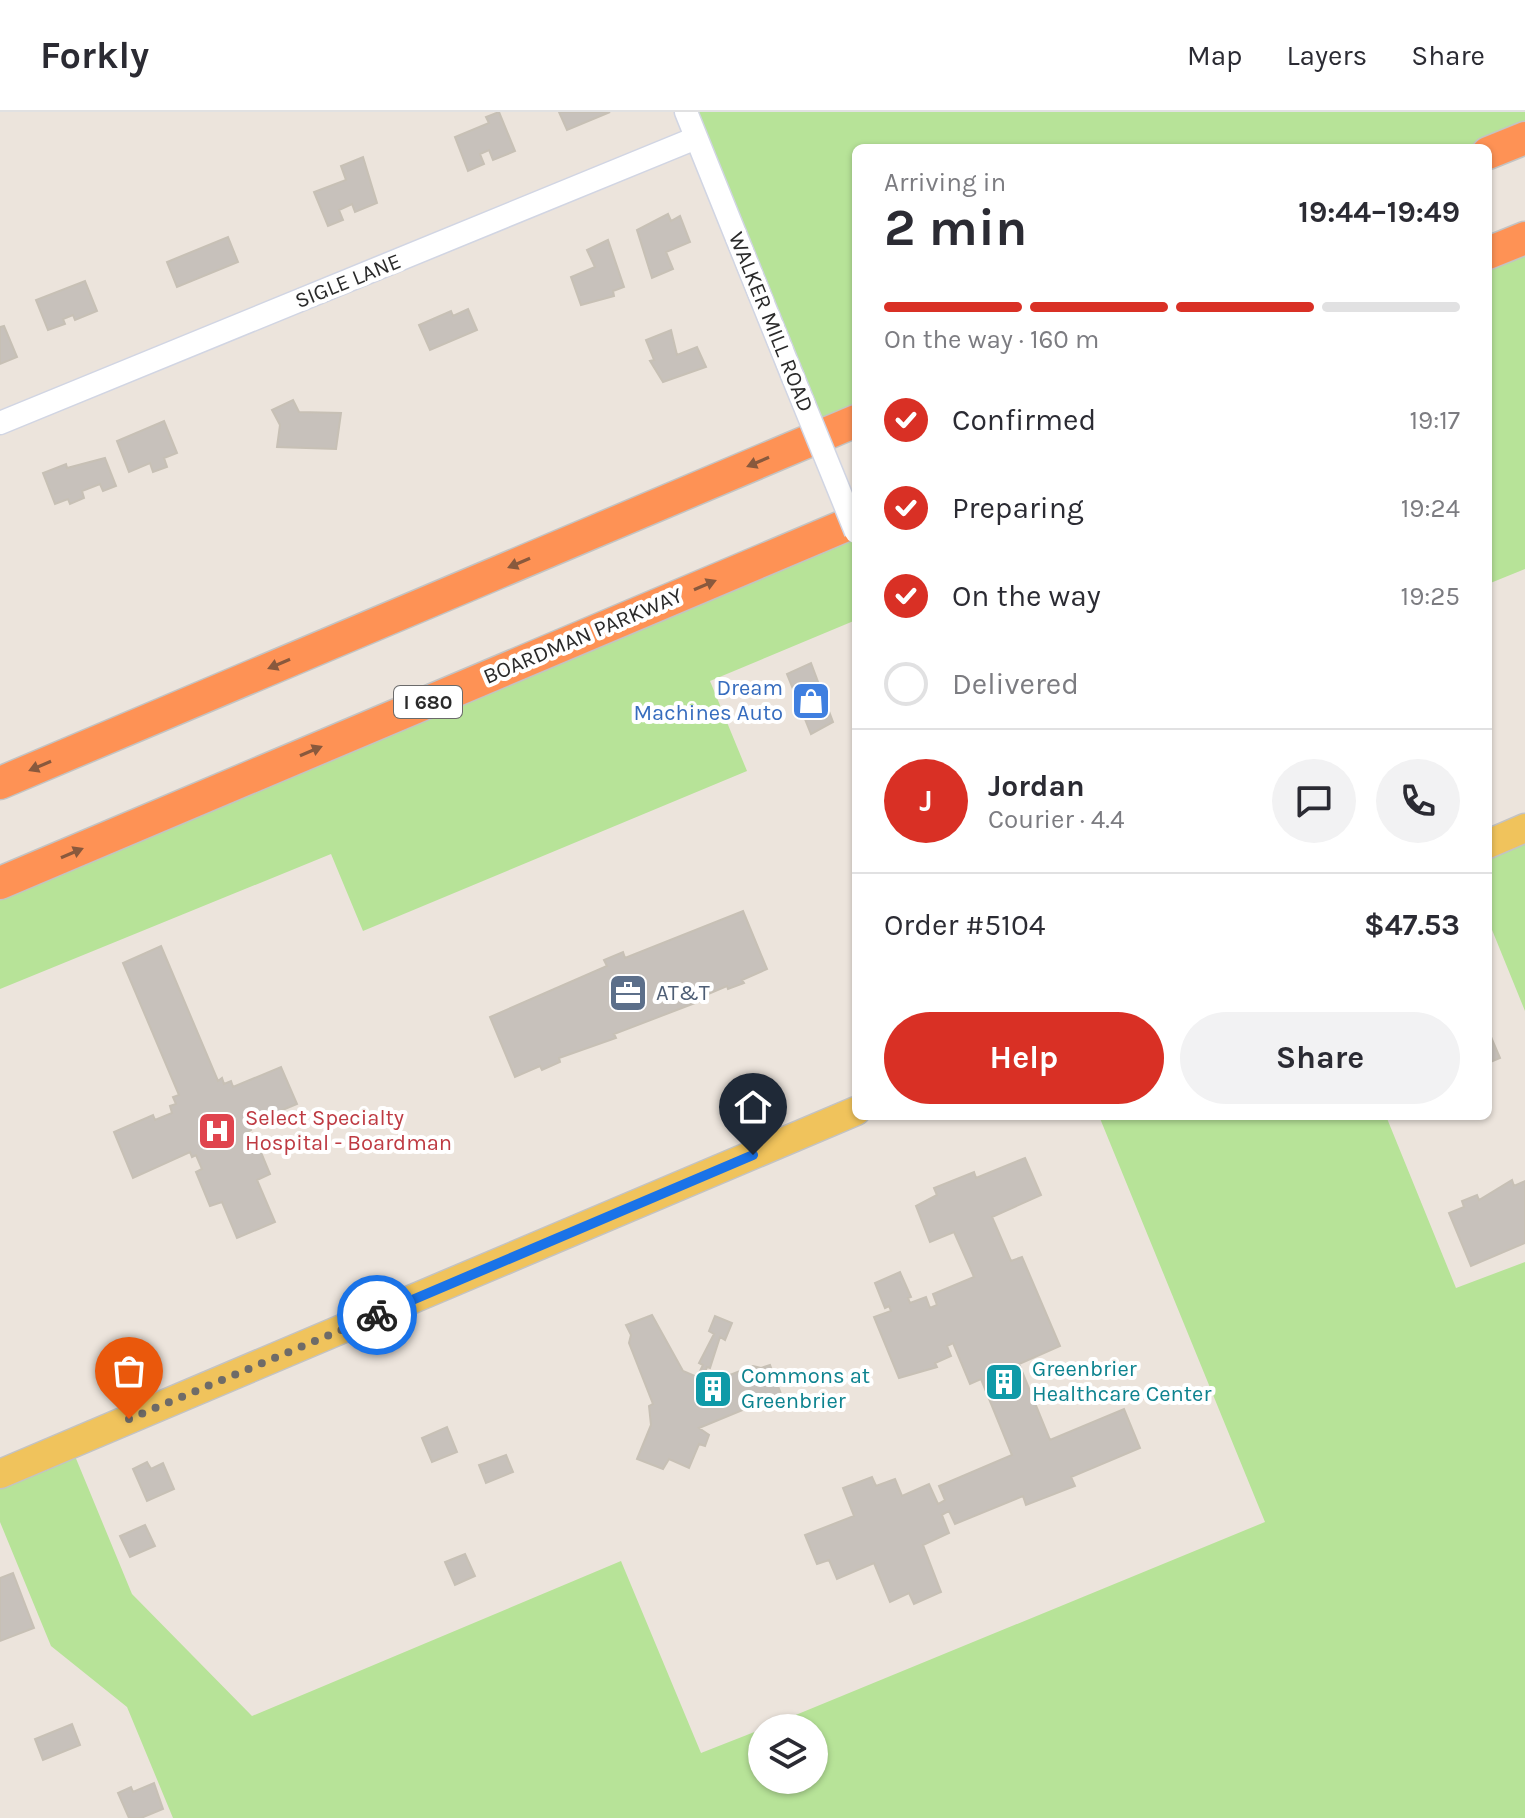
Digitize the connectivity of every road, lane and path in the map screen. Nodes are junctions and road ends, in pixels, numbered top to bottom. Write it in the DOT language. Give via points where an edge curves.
graph roads {
  1 [pos="686,112"];
  2 [pos="696,138"];
  3 [pos="1525,138"];
  4 [pos="1492,151"];
  5 [pos="1525,238"];
  6 [pos="1492,251"];
  7 [pos="0,423"];
  8 [pos="852,423"];
  9 [pos="852,522"];
  10 [pos="852,523"];
  11 [pos="0,783"];
  12 [pos="1525,828"];
  13 [pos="1492,842"];
  14 [pos="0,883"];
  15 [pos="852,1113"];
  16 [pos="0,1474"];
  1 -- 2 [label="street, WALKER MILL ROAD"];
  2 -- 7 [label="street, SIGLE LANE"];
  2 -- 9 [label="street, WALKER MILL ROAD, bridge"];
  3 -- 4 [label="highway"];
  5 -- 6 [label="highway"];
  8 -- 11 [label="highway, one-way"];
  14 -- 10 [label="highway, BOARDMAN PARKWAY / I 680, one-way"];
  12 -- 13 [label="main road"];
  15 -- 16 [label="main road"];
}
